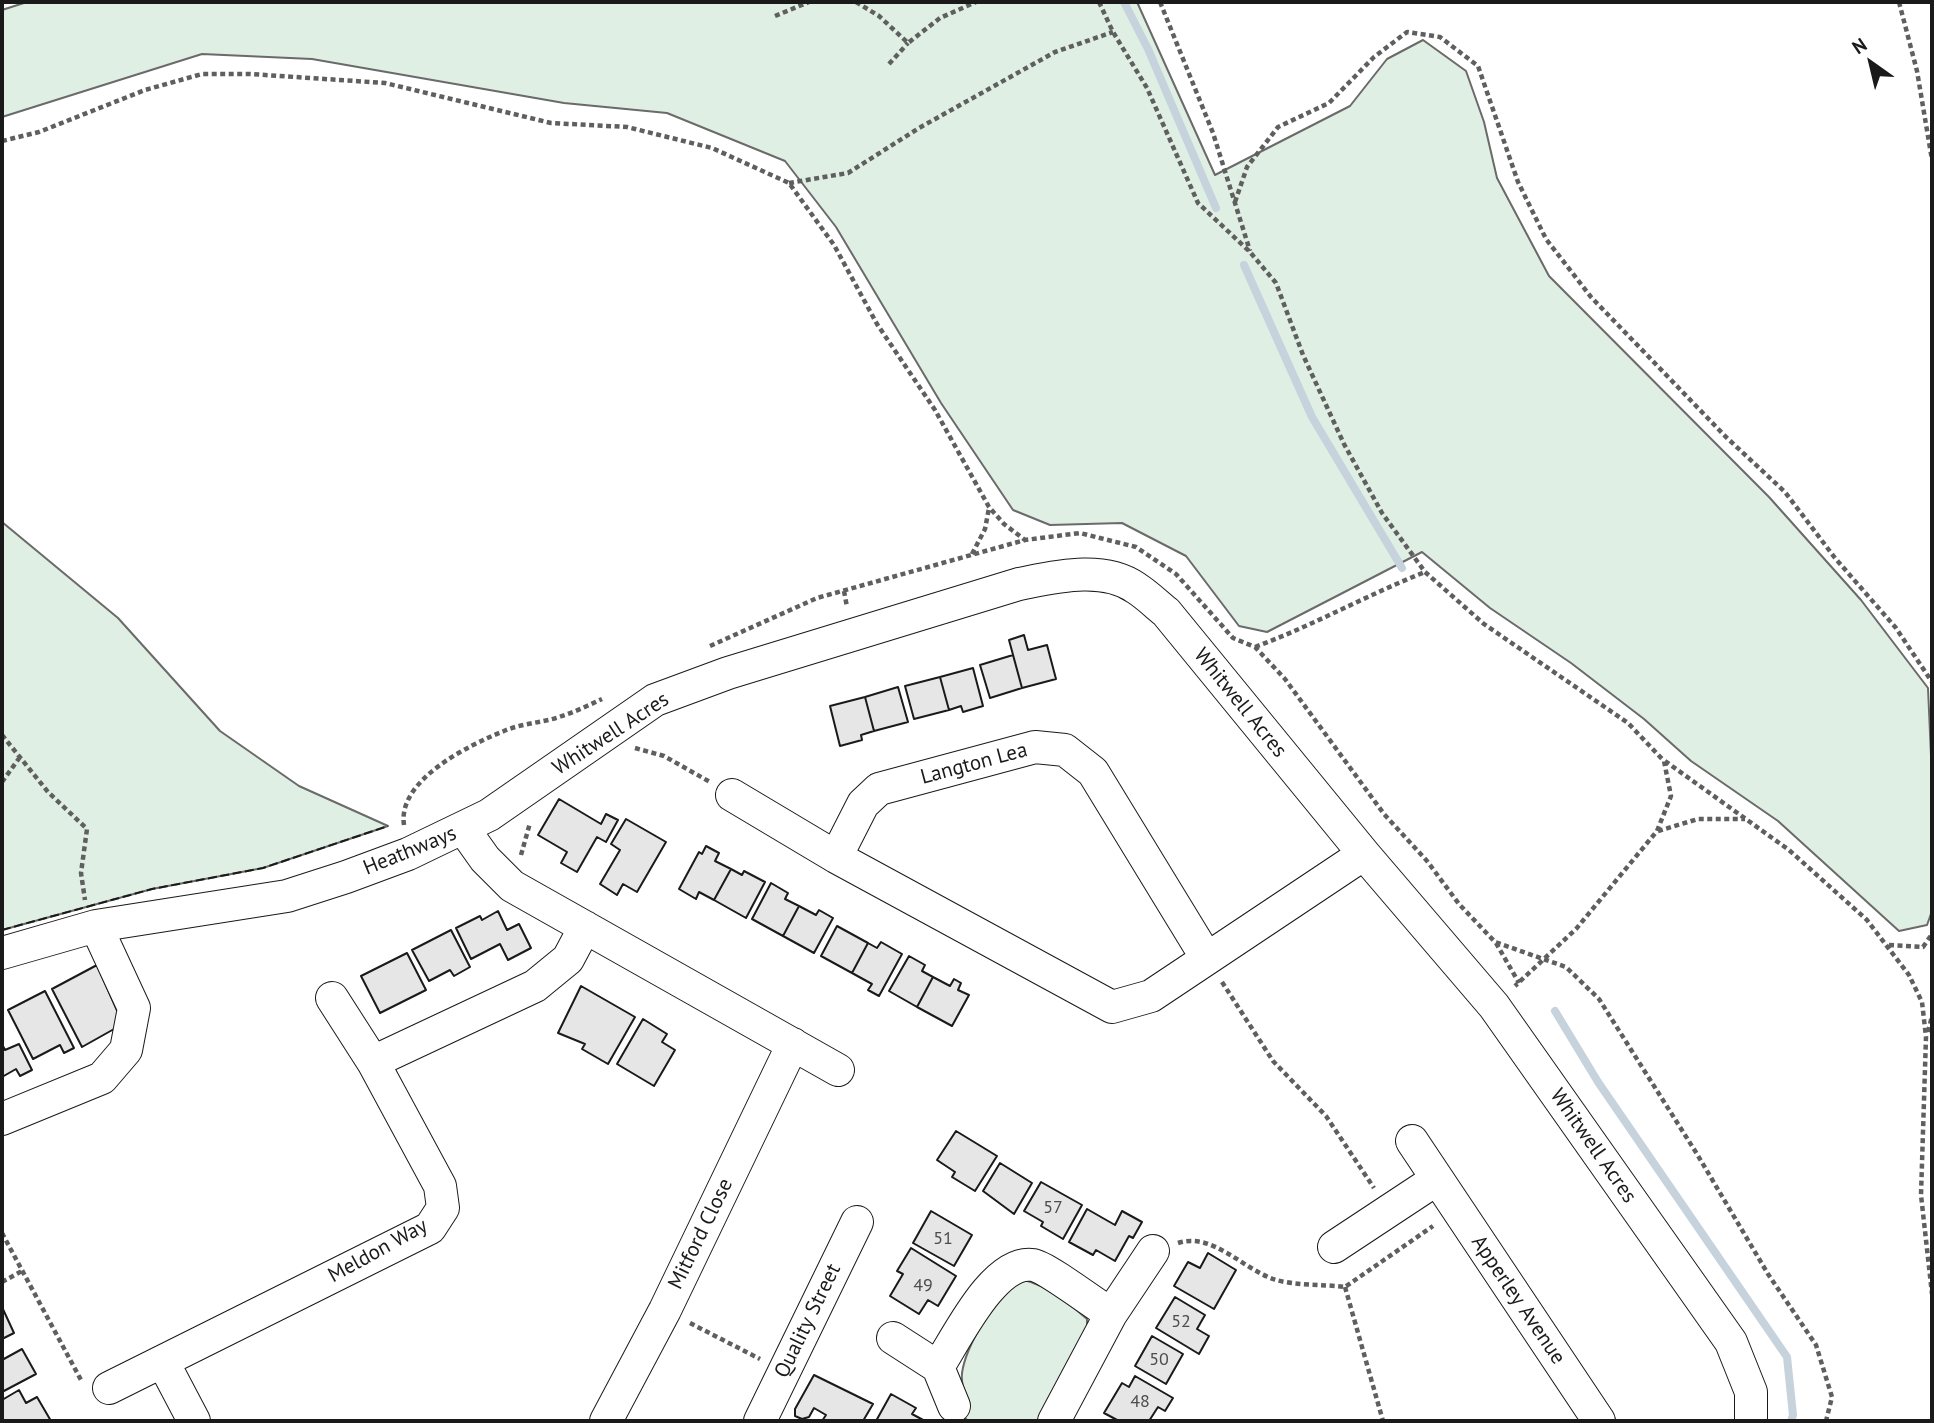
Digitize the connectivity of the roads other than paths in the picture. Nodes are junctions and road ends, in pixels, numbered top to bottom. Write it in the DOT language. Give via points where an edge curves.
graph roads {
  1 [pos="732,794"];
  2 [pos="463,828"];
  3 [pos="1364,854"];
  4 [pos="836,857"];
  5 [pos="96,926"];
  6 [pos="585,928"];
  7 [pos="2,953"];
  8 [pos="1206,957"];
  9 [pos="332,998"];
  10 [pos="793,1044"];
  11 [pos="373,1062"];
  12 [pos="838,1070"];
  13 [pos="2,1119"];
  14 [pos="1412,1141"];
  15 [pos="1437,1179"];
  16 [pos="856,1222"];
  17 [pos="1334,1247"];
  18 [pos="1153,1251"];
  19 [pos="1111,1314"];
  20 [pos="893,1338"];
  21 [pos="163,1362"];
  22 [pos="938,1367"];
  23 [pos="109,1388"];
  24 [pos="954,1406"];
  25 [pos="194,1421"];
  26 [pos="606,1421"];
  27 [pos="760,1421"];
  28 [pos="1054,1421"];
  29 [pos="1599,1421"];
  30 [pos="1751,1421"];
  1 -- 4 [label="street"];
  2 -- 3 [label="street, Whitwell Acres" via="543,779 655,700 728,673 1019,584 1068,575 1107,577 1134,586 1166,612"];
  2 -- 5 [label="street, Heathways" via="408,854 287,896"];
  2 -- 6 [label="street, Heathways" via="512,886"];
  3 -- 8 [label="street"];
  3 -- 30 [label="street, Whitwell Acres" via="1494,1006 1731,1342 1751,1392"];
  4 -- 8 [label="street" via="1112,1007 1151,996"];
  4 -- 8 [label="street, Langton Lea" via="863,804 879,789 1035,747 1065,750 1093,772"];
  5 -- 7 [label="street, Heathways"];
  5 -- 13 [label="street" via="134,1008 126,1050 102,1078"];
  6 -- 10 [label="street, Heathways"];
  6 -- 11 [label="street" via="568,959 535,986"];
  9 -- 11 [label="street, Meldon Way"];
  10 -- 12 [label="street, Heathways"];
  10 -- 26 [label="street, Mitford Close" via="665,1310"];
  11 -- 21 [label="street, Meldon Way" via="439,1186 443,1208 430,1228"];
  14 -- 15 [label="street, Apperley Avenue"];
  15 -- 17 [label="street"];
  15 -- 29 [label="street, Apperley Avenue"];
  16 -- 27 [label="street, Quality Street"];
  18 -- 19 [label="street"];
  19 -- 22 [label="street" via="1035,1265 1013,1266 995,1280"];
  19 -- 28 [label="street"];
  20 -- 22 [label="street"];
  21 -- 23 [label="street, Meldon Way"];
  21 -- 25 [label="street"];
  22 -- 24 [label="street"];
}
